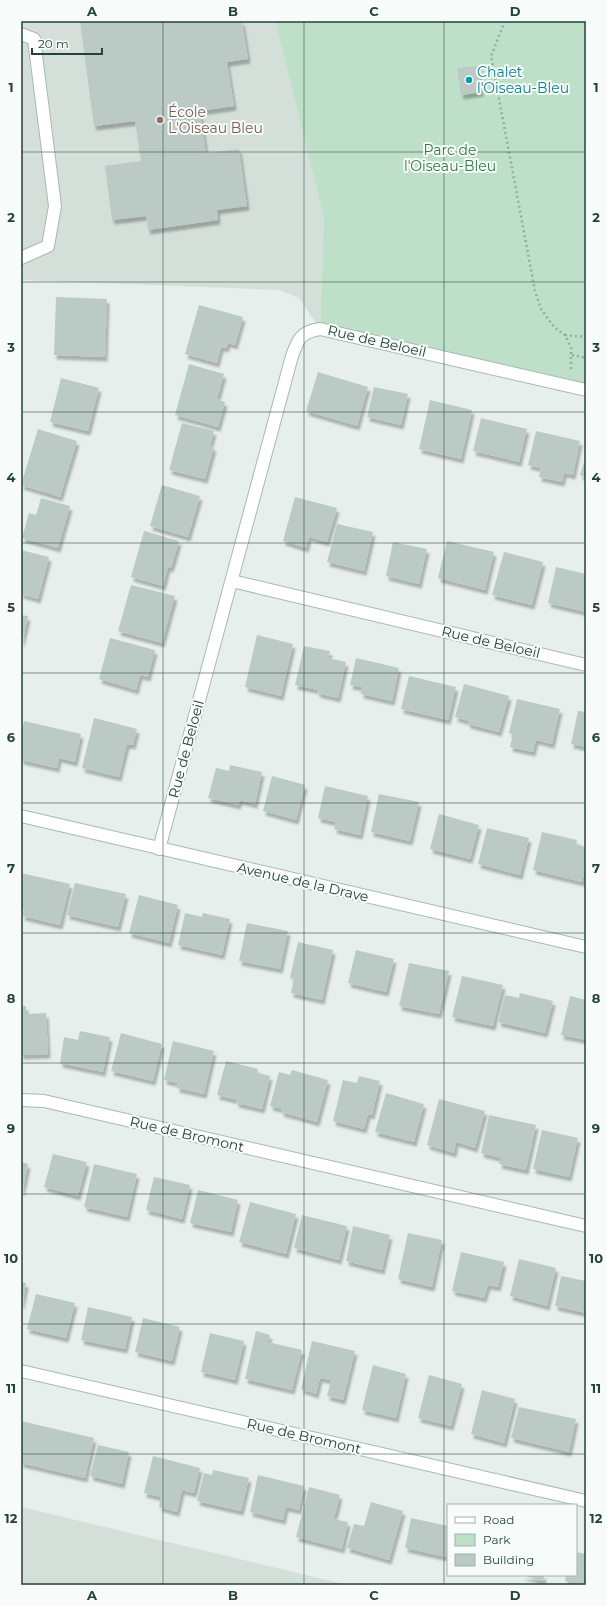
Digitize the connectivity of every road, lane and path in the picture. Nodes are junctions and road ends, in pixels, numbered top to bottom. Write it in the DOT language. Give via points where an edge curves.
graph roads {
  1 [pos="505,21"];
  2 [pos="21,34"];
  3 [pos="21,258"];
  4 [pos="565,335"];
  5 [pos="586,337"];
  6 [pos="572,355"];
  7 [pos="586,358"];
  8 [pos="567,385"];
  9 [pos="586,390"];
  10 [pos="232,581"];
  11 [pos="586,664"];
  12 [pos="21,816"];
  13 [pos="159,849"];
  14 [pos="586,946"];
  15 [pos="21,1100"];
  16 [pos="586,1226"];
  17 [pos="21,1370"];
  18 [pos="586,1501"];
  1 -- 4 [label="path" via="491,56 535,292 541,309 554,327"];
  2 -- 3 [label="street" via="34,39 55,206 48,246"];
  4 -- 5 [label="path"];
  4 -- 6 [label="path"];
  6 -- 7 [label="path"];
  6 -- 8 [label="path"];
  8 -- 9 [label="street, Rue de Beloeil"];
  8 -- 10 [label="street, Rue de Beloeil" via="340,332 320,329 308,331 297,342 292,356"];
  10 -- 11 [label="street, Rue de Beloeil"];
  10 -- 13 [label="street, Rue de Beloeil"];
  12 -- 13 [label="street, Avenue de la Drave"];
  13 -- 14 [label="street, Avenue de la Drave"];
  15 -- 16 [label="street, Rue de Bromont" via="44,1101"];
  17 -- 18 [label="street, Rue de Bromont"];
}
